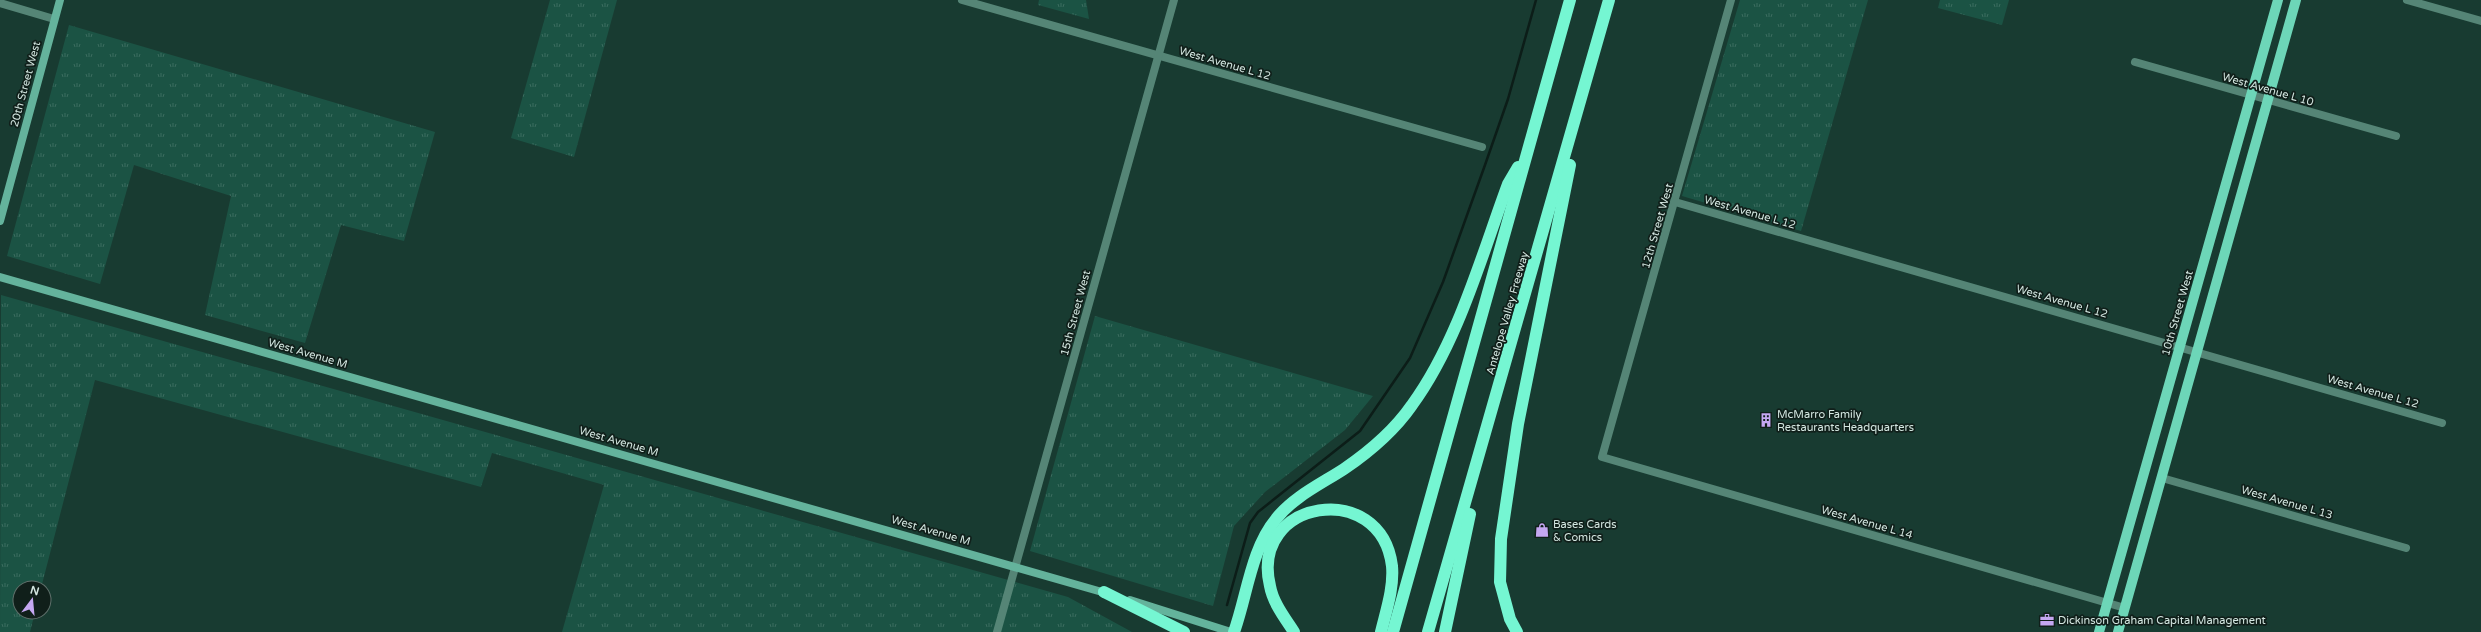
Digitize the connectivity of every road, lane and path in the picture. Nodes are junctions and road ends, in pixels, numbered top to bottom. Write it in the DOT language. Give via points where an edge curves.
graph roads {
  1 [pos="60,0"];
  2 [pos="962,0"];
  3 [pos="1174,0"];
  4 [pos="1570,0"];
  5 [pos="1609,0"];
  6 [pos="1732,0"];
  7 [pos="2278,0"];
  8 [pos="2296,0"];
  9 [pos="2407,0"];
  10 [pos="0,3"];
  11 [pos="54,19"];
  12 [pos="2481,21"];
  13 [pos="1158,56"];
  14 [pos="2135,62"];
  15 [pos="1584,88"];
  16 [pos="2251,96"];
  17 [pos="2267,100"];
  18 [pos="2396,136"];
  19 [pos="1482,147"];
  20 [pos="1526,154"];
  21 [pos="1675,202"];
  22 [pos="0,221"];
  23 [pos="0,277"];
  24 [pos="2180,347"];
  25 [pos="2196,352"];
  26 [pos="1490,418"];
  27 [pos="2442,423"];
  28 [pos="1602,457"];
  29 [pos="2162,478"];
  30 [pos="2406,548"];
  31 [pos="1016,566"];
  32 [pos="1104,592"];
  33 [pos="2107,603"];
  34 [pos="2125,608"];
  35 [pos="997,632"];
  36 [pos="1184,632"];
  37 [pos="1233,632"];
  38 [pos="1294,632"];
  39 [pos="1381,632"];
  40 [pos="1393,632"];
  41 [pos="1428,632"];
  42 [pos="1445,632"];
  43 [pos="1517,632"];
  44 [pos="2099,632"];
  45 [pos="2118,632"];
  1 -- 11 [label="main road, 20th Street West"];
  2 -- 13 [label="street, West Avenue L 12"];
  3 -- 13 [label="street, 15th Street West"];
  4 -- 20 [label="highway"];
  5 -- 15 [label="highway, Antelope Valley Freeway"];
  6 -- 21 [label="street, 12th Street West"];
  7 -- 16 [label="main road, 10th Street West"];
  8 -- 17 [label="main road"];
  9 -- 12 [label="street"];
  10 -- 11 [label="street"];
  11 -- 22 [label="main road, 20th Street West"];
  13 -- 19 [label="street, West Avenue L 12"];
  13 -- 31 [label="street, 15th Street West"];
  14 -- 16 [label="street, West Avenue L 10"];
  15 -- 26 [label="highway, Antelope Valley Freeway"];
  15 -- 43 [label="highway" via="1541,318 1518,424 1501,539 1500,582 1510,619"];
  16 -- 17 [label="street, West Avenue L 10"];
  16 -- 24 [label="main road, 10th Street West"];
  17 -- 18 [label="street, West Avenue L 10"];
  17 -- 25 [label="main road"];
  20 -- 37 [label="highway" via="1508,184 1444,350 1428,381 1398,422 1370,450 1289,506 1276,519 1265,536"];
  20 -- 40 [label="highway"];
  21 -- 24 [label="street, West Avenue L 12"];
  21 -- 28 [label="street, 12th Street West"];
  23 -- 31 [label="main road, West Avenue M"];
  24 -- 25 [label="street, West Avenue L 12"];
  24 -- 33 [label="main road, 10th Street West"];
  25 -- 27 [label="street, West Avenue L 12"];
  25 -- 29 [label="main road"];
  26 -- 41 [label="highway, Antelope Valley Freeway"];
  26 -- 42 [label="highway"];
  28 -- 33 [label="street, West Avenue L 14"];
  29 -- 30 [label="street, West Avenue L 13"];
  29 -- 34 [label="main road"];
  31 -- 32 [label="main road, West Avenue M"];
  31 -- 35 [label="street, 15th Street West"];
  32 -- 36 [label="highway"];
  32 -- 37 [label="main road, West Avenue M"];
  33 -- 34 [label="street, West Avenue L 14"];
  33 -- 44 [label="main road, 10th Street West"];
  34 -- 45 [label="main road"];
  38 -- 39 [label="highway" via="1270,587 1267,572 1269,557 1272,545 1290,522 1312,511 1325,508 1353,513 1365,520 1374,527 1387,546 1392,577"];
}
